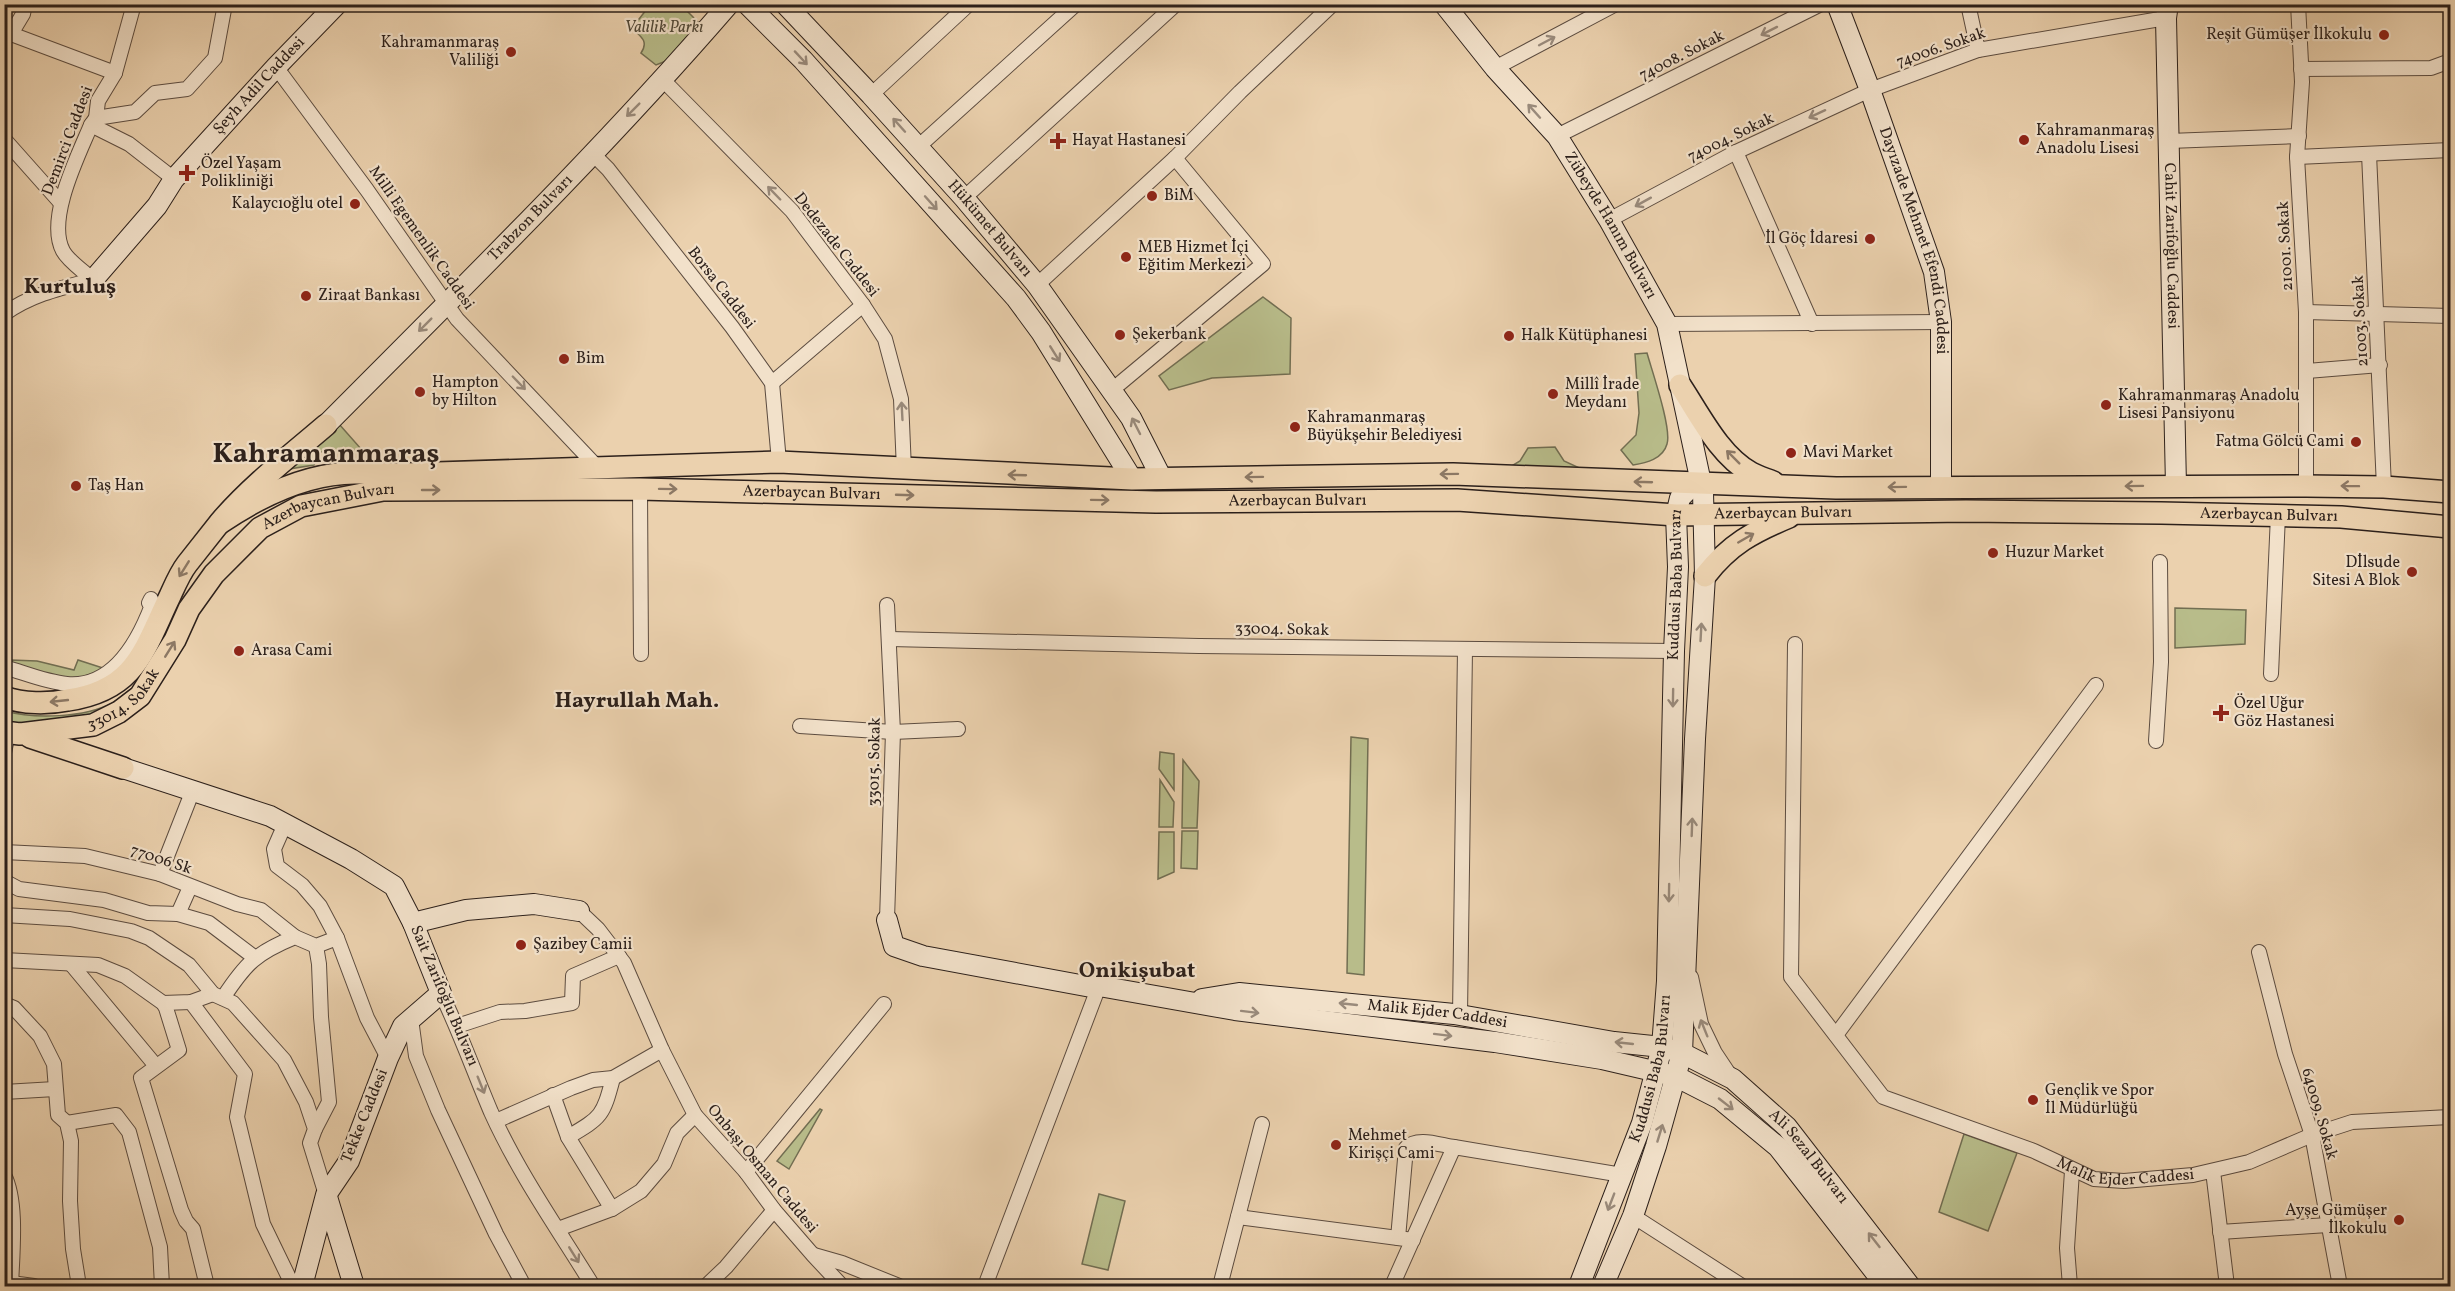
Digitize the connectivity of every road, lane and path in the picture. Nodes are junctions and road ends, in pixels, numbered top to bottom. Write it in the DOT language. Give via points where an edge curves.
graph roads {
  1 [pos="25,4"];
  2 [pos="134,4"];
  3 [pos="225,4"];
  4 [pos="337,4"];
  5 [pos="729,4"];
  6 [pos="785,4"];
  7 [pos="969,4"];
  8 [pos="1076,4"];
  9 [pos="1176,4"];
  10 [pos="1334,4"];
  11 [pos="1444,4"];
  12 [pos="1616,4"];
  13 [pos="1821,4"];
  14 [pos="1837,4"];
  15 [pos="1968,4"];
  16 [pos="2298,4"];
  17 [pos="760,8"];
  18 [pos="2168,9"];
  19 [pos="1318,10"];
  20 [pos="8,31"];
  21 [pos="1978,50"];
  22 [pos="2451,61"];
  23 [pos="276,67"];
  24 [pos="1495,68"];
  25 [pos="2301,69"];
  26 [pos="114,73"];
  27 [pos="663,80"];
  28 [pos="1870,90"];
  29 [pos="871,95"];
  30 [pos="93,122"];
  31 [pos="1557,136"];
  32 [pos="2299,136"];
  33 [pos="4,139"];
  34 [pos="2169,141"];
  35 [pos="918,147"];
  36 [pos="2451,150"];
  37 [pos="1736,152"];
  38 [pos="592,153"];
  39 [pos="2369,154"];
  40 [pos="2297,157"];
  41 [pos="1175,158"];
  42 [pos="174,179"];
  43 [pos="964,198"];
  44 [pos="60,202"];
  45 [pos="1609,220"];
  46 [pos="93,280"];
  47 [pos="1037,285"];
  48 [pos="445,305"];
  49 [pos="863,305"];
  50 [pos="2306,312"];
  51 [pos="4,315"];
  52 [pos="2378,315"];
  53 [pos="2451,315"];
  54 [pos="1941,322"];
  55 [pos="1667,324"];
  56 [pos="1812,324"];
  57 [pos="2380,365"];
  58 [pos="2307,371"];
  59 [pos="772,383"];
  60 [pos="1680,385"];
  61 [pos="1112,390"];
  62 [pos="326,425"];
  63 [pos="576,445"];
  64 [pos="779,462"];
  65 [pos="599,469"];
  66 [pos="563,470"];
  67 [pos="904,470"];
  68 [pos="1132,479"];
  69 [pos="1162,479"];
  70 [pos="1702,484"];
  71 [pos="1782,486"];
  72 [pos="2176,486"];
  73 [pos="2306,486"];
  74 [pos="1941,487"];
  75 [pos="2384,487"];
  76 [pos="640,489"];
  77 [pos="2451,492"];
  78 [pos="1704,514"];
  79 [pos="1797,514"];
  80 [pos="1676,515"];
  81 [pos="2278,515"];
  82 [pos="220,523"];
  83 [pos="2451,527"];
  84 [pos="2160,562"];
  85 [pos="1705,576"];
  86 [pos="151,599"];
  87 [pos="887,605"];
  88 [pos="189,609"];
  89 [pos="890,639"];
  90 [pos="1795,644"];
  91 [pos="1465,649"];
  92 [pos="1674,651"];
  93 [pos="641,654"];
  94 [pos="4,667"];
  95 [pos="2271,674"];
  96 [pos="2096,685"];
  97 [pos="4,697"];
  98 [pos="800,726"];
  99 [pos="958,729"];
  100 [pos="893,732"];
  101 [pos="9,738"];
  102 [pos="2156,741"];
  103 [pos="123,768"];
  104 [pos="201,793"];
  105 [pos="285,824"];
  106 [pos="4,852"];
  107 [pos="160,874"];
  108 [pos="4,881"];
  109 [pos="190,886"];
  110 [pos="579,911"];
  111 [pos="178,914"];
  112 [pos="4,915"];
  113 [pos="887,920"];
  114 [pos="413,922"];
  115 [pos="295,937"];
  116 [pos="337,938"];
  117 [pos="316,946"];
  118 [pos="2259,952"];
  119 [pos="619,956"];
  120 [pos="254,957"];
  121 [pos="1687,959"];
  122 [pos="4,960"];
  123 [pos="71,964"];
  124 [pos="1099,986"];
  125 [pos="441,993"];
  126 [pos="218,996"];
  127 [pos="1192,1001"];
  128 [pos="191,1002"];
  129 [pos="163,1003"];
  130 [pos="4,1004"];
  131 [pos="884,1004"];
  132 [pos="1460,1015"];
  133 [pos="411,1019"];
  134 [pos="458,1026"];
  135 [pos="1836,1035"];
  136 [pos="1662,1047"];
  137 [pos="662,1050"];
  138 [pos="1682,1053"];
  139 [pos="388,1058"];
  140 [pos="156,1065"];
  141 [pos="1665,1074"];
  142 [pos="613,1078"];
  143 [pos="1732,1079"];
  144 [pos="55,1089"];
  145 [pos="4,1092"];
  146 [pos="553,1095"];
  147 [pos="695,1115"];
  148 [pos="2451,1117"];
  149 [pos="496,1121"];
  150 [pos="67,1123"];
  151 [pos="1262,1124"];
  152 [pos="315,1129"];
  153 [pos="2312,1135"];
  154 [pos="568,1137"];
  155 [pos="1454,1147"];
  156 [pos="2072,1171"];
  157 [pos="2213,1171"];
  158 [pos="746,1172"];
  159 [pos="4,1175"];
  160 [pos="1622,1176"];
  161 [pos="326,1195"];
  162 [pos="612,1209"];
  163 [pos="774,1210"];
  164 [pos="1238,1216"];
  165 [pos="1633,1216"];
  166 [pos="2328,1225"];
  167 [pos="558,1228"];
  168 [pos="2220,1232"];
  169 [pos="1398,1238"];
  170 [pos="1413,1240"];
  171 [pos="813,1255"];
  172 [pos="8,1265"];
  173 [pos="1734,1284"];
  174 [pos="11,1285"];
  175 [pos="34,1287"];
  176 [pos="79,1287"];
  177 [pos="162,1287"];
  178 [pos="207,1287"];
  179 [pos="293,1287"];
  180 [pos="302,1287"];
  181 [pos="354,1287"];
  182 [pos="524,1287"];
  183 [pos="593,1287"];
  184 [pos="706,1287"];
  185 [pos="842,1287"];
  186 [pos="899,1287"];
  187 [pos="985,1287"];
  188 [pos="1221,1287"];
  189 [pos="1392,1287"];
  190 [pos="1579,1287"];
  191 [pos="1603,1287"];
  192 [pos="1886,1287"];
  193 [pos="1910,1287"];
  194 [pos="2070,1287"];
  195 [pos="2227,1287"];
  196 [pos="2340,1287"];
  1 -- 20 [label="street" via="23,14"];
  2 -- 26 [label="street, Demirci Caddesi"];
  3 -- 30 [label="street" via="215,58 187,89 155,93 135,112"];
  4 -- 23 [label="main road, Şeyh Adil Caddesi"];
  5 -- 27 [label="main road, Trabzon Bulvarı"];
  6 -- 29 [label="main road, Hükümet Bulvarı"];
  7 -- 29 [label="street"];
  8 -- 35 [label="street"];
  9 -- 43 [label="street"];
  10 -- 19 [label="street"];
  11 -- 24 [label="main road, Zübeyde Hanım Bulvarı"];
  24 -- 12 [label="street, one-way"];
  13 -- 31 [label="street, 74008. Sokak, one-way"];
  14 -- 28 [label="main road, Dayızade Mehmet Efendi Caddesi"];
  15 -- 21 [label="street"];
  16 -- 25 [label="street, 21001. Sokak"];
  17 -- 68 [label="main road, Hükümet Bulvarı, one-way" via="1016,298"];
  18 -- 21 [label="street, 74006. Sokak"];
  18 -- 34 [label="main road, Cahit Zarifoğlu Caddesi"];
  19 -- 41 [label="street"];
  20 -- 26 [label="street"];
  21 -- 28 [label="street, 74006. Sokak"];
  22 -- 25 [label="street" via="2431,68"];
  23 -- 42 [label="main road, Şeyh Adil Caddesi"];
  23 -- 48 [label="street, Milli Egemenlik Caddesi"];
  31 -- 24 [label="main road, Zübeyde Hanım Bulvarı, one-way"];
  25 -- 32 [label="street, 21001. Sokak"];
  26 -- 30 [label="street, Demirci Caddesi" via="98,101"];
  27 -- 38 [label="main road, Trabzon Bulvarı, one-way"];
  49 -- 27 [label="street, Dedezade Caddesi, one-way" via="792,211"];
  28 -- 37 [label="street, 74004. Sokak, one-way"];
  28 -- 54 [label="main road, Dayızade Mehmet Efendi Caddesi" via="1934,272"];
  35 -- 29 [label="main road, Hükümet Bulvarı, one-way"];
  30 -- 42 [label="street"];
  30 -- 44 [label="street, Demirci Caddesi"];
  31 -- 45 [label="main road, Zübeyde Hanım Bulvarı"];
  32 -- 34 [label="street"];
  32 -- 40 [label="street, 21001. Sokak"];
  33 -- 44 [label="street"];
  34 -- 72 [label="main road, Cahit Zarifoğlu Caddesi"];
  35 -- 43 [label="main road, Hükümet Bulvarı"];
  36 -- 39 [label="street"];
  37 -- 45 [label="street, 74004. Sokak, one-way"];
  37 -- 56 [label="street"];
  38 -- 48 [label="main road, Trabzon Bulvarı"];
  38 -- 59 [label="street, Borsa Caddesi" via="732,327"];
  39 -- 40 [label="street"];
  39 -- 52 [label="street, 21003. Sokak"];
  40 -- 50 [label="street, 21001. Sokak"];
  41 -- 47 [label="street"];
  41 -- 61 [label="street" via="1263,264"];
  42 -- 46 [label="main road, Şeyh Adil Caddesi" via="158,206"];
  43 -- 47 [label="main road, Hükümet Bulvarı"];
  44 -- 46 [label="street, Demirci Caddesi" via="63,251"];
  45 -- 55 [label="main road, Zübeyde Hanım Bulvarı"];
  46 -- 51 [label="street" via="41,293"];
  47 -- 61 [label="main road, Hükümet Bulvarı"];
  48 -- 62 [label="main road, Trabzon Bulvarı, one-way"];
  48 -- 63 [label="street, Milli Egemenlik Caddesi, one-way"];
  49 -- 59 [label="street"];
  67 -- 49 [label="street, Dedezade Caddesi, one-way" via="901,399 885,339"];
  50 -- 52 [label="street"];
  50 -- 58 [label="street, 21001. Sokak"];
  52 -- 53 [label="street"];
  52 -- 57 [label="street, 21003. Sokak"];
  54 -- 56 [label="street"];
  54 -- 74 [label="main road, Dayızade Mehmet Efendi Caddesi"];
  55 -- 56 [label="street"];
  55 -- 60 [label="main road, Zübeyde Hanım Bulvarı"];
  57 -- 58 [label="street"];
  57 -- 75 [label="street, 21003. Sokak"];
  58 -- 73 [label="street, 21001. Sokak"];
  59 -- 64 [label="street"];
  60 -- 70 [label="main road, Zübeyde Hanım Bulvarı"];
  71 -- 60 [label="main road, one-way" via="1750,473 1733,458"];
  69 -- 61 [label="main road, Hükümet Bulvarı, one-way"];
  62 -- 82 [label="main road"];
  63 -- 65 [label="street, Milli Egemenlik Caddesi"];
  63 -- 66 [label="street" via="576,461"];
  64 -- 65 [label="main road, Azerbaycan Bulvarı"];
  64 -- 67 [label="main road, Azerbaycan Bulvarı"];
  65 -- 66 [label="main road, Azerbaycan Bulvarı"];
  66 -- 82 [label="main road, Azerbaycan Bulvarı" via="321,477 260,498"];
  68 -- 67 [label="main road, Azerbaycan Bulvarı, one-way"];
  68 -- 69 [label="main road, Azerbaycan Bulvarı"];
  70 -- 69 [label="main road, Azerbaycan Bulvarı, one-way" via="1459,474"];
  70 -- 71 [label="main road, Azerbaycan Bulvarı"];
  70 -- 78 [label="main road, Kuddusi Baba Bulvarı"];
  70 -- 80 [label="main road, Kuddusi Baba Bulvarı" via="1680,498"];
  74 -- 71 [label="main road, Azerbaycan Bulvarı, one-way"];
  72 -- 73 [label="main road, Azerbaycan Bulvarı"];
  72 -- 74 [label="main road, Azerbaycan Bulvarı, one-way"];
  75 -- 73 [label="main road, Azerbaycan Bulvarı, one-way"];
  75 -- 77 [label="main road, Azerbaycan Bulvarı"];
  76 -- 80 [label="main road, Azerbaycan Bulvarı, one-way" via="1156,502 1457,500"];
  88 -- 76 [label="main road, Azerbaycan Bulvarı, one-way" via="214,574 260,528 301,506 383,490"];
  76 -- 93 [label="street"];
  78 -- 79 [label="main road, Azerbaycan Bulvarı"];
  78 -- 80 [label="main road, Azerbaycan Bulvarı"];
  78 -- 85 [label="main road, Kuddusi Baba Bulvarı"];
  79 -- 81 [label="main road, Azerbaycan Bulvarı" via="1977,511"];
  85 -- 79 [label="main road, one-way" via="1741,539"];
  80 -- 92 [label="main road, Kuddusi Baba Bulvarı"];
  81 -- 83 [label="main road, Azerbaycan Bulvarı"];
  81 -- 95 [label="street"];
  82 -- 97 [label="main road, one-way" via="183,569 148,646 132,669 115,684 87,698 54,703"];
  84 -- 102 [label="street" via="2161,662"];
  121 -- 85 [label="main road, Kuddusi Baba Bulvarı, one-way"];
  86 -- 94 [label="street" via="145,623 129,650 115,667 95,680 69,684"];
  87 -- 89 [label="street, 33015. Sokak"];
  101 -- 88 [label="main road, 33014. Sokak, one-way" via="93,725 119,712 140,696 175,640"];
  89 -- 91 [label="street, 33004. Sokak"];
  89 -- 100 [label="street, 33015. Sokak"];
  90 -- 135 [label="street, Malik Ejder Caddesi" via="1791,977"];
  91 -- 92 [label="street, 33004. Sokak"];
  91 -- 132 [label="street"];
  92 -- 136 [label="main road, Kuddusi Baba Bulvarı, one-way"];
  96 -- 135 [label="street"];
  98 -- 100 [label="street"];
  99 -- 100 [label="street"];
  100 -- 113 [label="street, 33015. Sokak"];
  101 -- 103 [label="main road"];
  103 -- 104 [label="main road, Sait Zarifoğlu Bulvarı"];
  104 -- 105 [label="main road, Sait Zarifoğlu Bulvarı"];
  104 -- 107 [label="street"];
  105 -- 114 [label="main road, Sait Zarifoğlu Bulvarı" via="394,886"];
  105 -- 116 [label="street" via="274,849 277,866 302,885 320,906"];
  106 -- 107 [label="street, 77006 Sk" via="85,856"];
  107 -- 109 [label="street, 77006 Sk"];
  108 -- 111 [label="street" via="19,889 104,900 148,913"];
  109 -- 111 [label="street"];
  109 -- 115 [label="street, 77006 Sk" via="261,910"];
  110 -- 114 [label="main road" via="534,904 466,910"];
  110 -- 119 [label="street, Onbaşı Osman Caddesi"];
  111 -- 120 [label="street" via="209,923"];
  112 -- 126 [label="street" via="70,919 131,931 149,938 189,965"];
  113 -- 124 [label="main road, Malik Ejder Caddesi" via="894,946 923,956"];
  114 -- 125 [label="main road, Sait Zarifoğlu Bulvarı"];
  115 -- 117 [label="street, 77006 Sk"];
  115 -- 120 [label="street"];
  116 -- 117 [label="street"];
  116 -- 139 [label="street" via="367,1018"];
  117 -- 152 [label="street" via="329,1102"];
  118 -- 153 [label="street, 64009. Sokak" via="2285,1054"];
  119 -- 134 [label="street" via="573,976 572,1003 500,1012"];
  119 -- 137 [label="street, Onbaşı Osman Caddesi"];
  120 -- 126 [label="street"];
  121 -- 138 [label="main road, Kuddusi Baba Bulvarı"];
  143 -- 121 [label="street, one-way" via="1701,1024"];
  122 -- 123 [label="street"];
  123 -- 129 [label="street" via="107,968"];
  123 -- 140 [label="street"];
  124 -- 127 [label="main road, Malik Ejder Caddesi"];
  124 -- 187 [label="street"];
  125 -- 133 [label="main road, Tekke Caddesi"];
  125 -- 134 [label="street, Sait Zarifoğlu Bulvarı"];
  126 -- 128 [label="street"];
  126 -- 152 [label="street" via="233,1003 284,1060"];
  132 -- 127 [label="main road, Malik Ejder Caddesi, one-way" via="1239,993"];
  127 -- 141 [label="main road, Malik Ejder Caddesi, one-way" via="1235,1010 1495,1041"];
  128 -- 129 [label="street"];
  128 -- 179 [label="street" via="245,1074 237,1117 241,1138 263,1224"];
  129 -- 140 [label="street" via="179,1050"];
  130 -- 144 [label="street" via="14,1008 40,1036 54,1064"];
  131 -- 158 [label="street"];
  136 -- 132 [label="main road, Malik Ejder Caddesi, one-way"];
  133 -- 139 [label="main road, Tekke Caddesi" via="403,1026"];
  133 -- 182 [label="street" via="416,1056 438,1110"];
  134 -- 149 [label="street, Sait Zarifoğlu Bulvarı, one-way"];
  135 -- 156 [label="street, Malik Ejder Caddesi" via="1883,1097 2034,1151"];
  136 -- 138 [label="main road, Malik Ejder Caddesi"];
  136 -- 141 [label="main road, Kuddusi Baba Bulvarı"];
  137 -- 142 [label="street"];
  137 -- 147 [label="street, Onbaşı Osman Caddesi"];
  138 -- 141 [label="main road, Kuddusi Baba Bulvarı"];
  138 -- 143 [label="main road, Ali Sezal Bulvarı"];
  139 -- 161 [label="main road, Tekke Caddesi" via="349,1161"];
  140 -- 178 [label="street" via="141,1078 182,1210 203,1260"];
  141 -- 160 [label="main road, Kuddusi Baba Bulvarı"];
  165 -- 141 [label="main road, Kuddusi Baba Bulvarı, one-way" via="1662,1126"];
  141 -- 192 [label="main road, Ali Sezal Bulvarı, one-way" via="1720,1099 1778,1147"];
  142 -- 146 [label="street" via="593,1080"];
  142 -- 154 [label="street" via="604,1110"];
  193 -- 143 [label="main road, Ali Sezal Bulvarı, one-way" via="1787,1127"];
  144 -- 145 [label="street"];
  144 -- 150 [label="street" via="58,1115"];
  146 -- 149 [label="street"];
  146 -- 154 [label="street"];
  147 -- 158 [label="street, Onbaşı Osman Caddesi"];
  147 -- 162 [label="street" via="677,1133 664,1164 641,1191"];
  148 -- 153 [label="street, Malik Ejder Caddesi" via="2352,1122"];
  149 -- 167 [label="street, Sait Zarifoğlu Bulvarı" via="530,1187"];
  150 -- 176 [label="street" via="71,1141 73,1249"];
  150 -- 177 [label="street" via="116,1115 129,1132 160,1247"];
  151 -- 164 [label="street"];
  152 -- 161 [label="street" via="310,1143"];
  153 -- 157 [label="street, Malik Ejder Caddesi" via="2249,1162"];
  153 -- 166 [label="street, 64009. Sokak"];
  154 -- 162 [label="street"];
  155 -- 160 [label="street"];
  155 -- 169 [label="street" via="1418,1142 1406,1148"];
  155 -- 170 [label="street"];
  156 -- 157 [label="street, Malik Ejder Caddesi" via="2094,1179 2124,1181"];
  156 -- 194 [label="street" via="2067,1248"];
  157 -- 168 [label="street"];
  158 -- 163 [label="street, Onbaşı Osman Caddesi"];
  159 -- 172 [label="street" via="12,1211"];
  160 -- 190 [label="main road, Kuddusi Baba Bulvarı, one-way"];
  161 -- 180 [label="main road, Tekke Caddesi"];
  161 -- 181 [label="main road"];
  162 -- 167 [label="street"];
  163 -- 171 [label="street, Onbaşı Osman Caddesi"];
  163 -- 184 [label="street"];
  164 -- 169 [label="street"];
  164 -- 188 [label="street"];
  165 -- 173 [label="street"];
  165 -- 191 [label="main road, Kuddusi Baba Bulvarı"];
  166 -- 168 [label="street"];
  166 -- 196 [label="street, 64009. Sokak"];
  167 -- 183 [label="street, Sait Zarifoğlu Bulvarı, one-way"];
  168 -- 195 [label="street"];
  169 -- 170 [label="street"];
  170 -- 189 [label="street"];
  171 -- 185 [label="street, Onbaşı Osman Caddesi"];
  171 -- 186 [label="street"];
  172 -- 174 [label="street"];
  174 -- 175 [label="street"];
}
